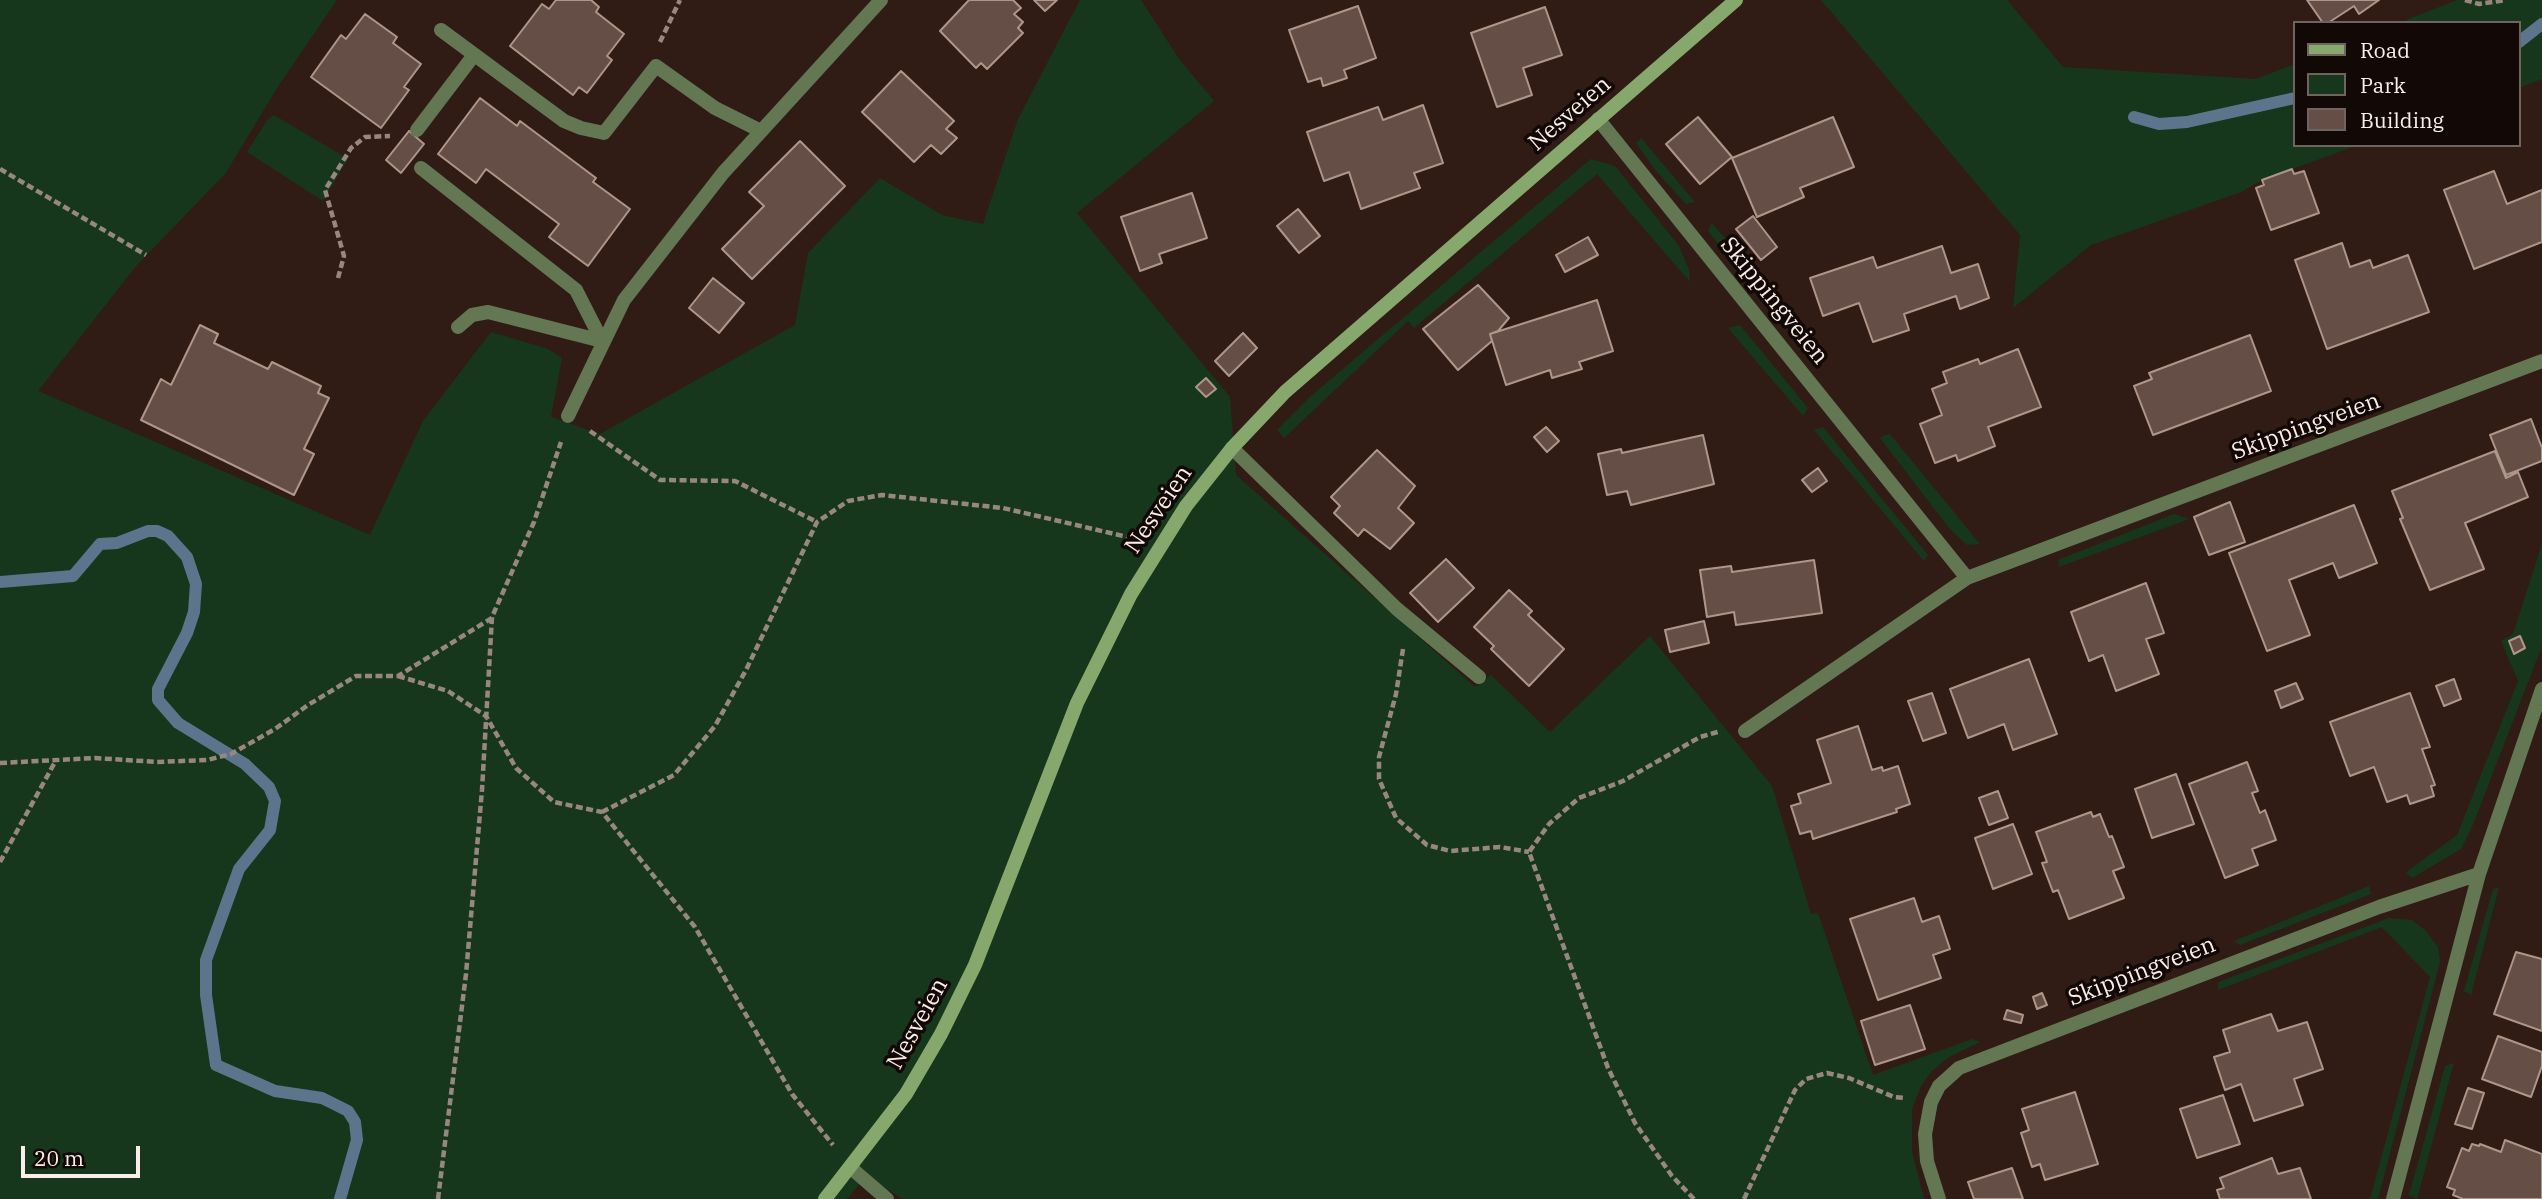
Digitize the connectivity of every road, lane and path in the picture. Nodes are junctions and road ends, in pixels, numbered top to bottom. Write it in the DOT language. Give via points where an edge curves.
graph roads {
  1 [pos="680,0"];
  2 [pos="881,0"];
  3 [pos="1736,0"];
  4 [pos="2465,0"];
  5 [pos="2506,0"];
  6 [pos="441,30"];
  7 [pos="474,55"];
  8 [pos="656,66"];
  9 [pos="1598,119"];
  10 [pos="417,130"];
  11 [pos="761,131"];
  12 [pos="421,168"];
  13 [pos="0,169"];
  14 [pos="146,255"];
  15 [pos="338,278"];
  16 [pos="458,327"];
  17 [pos="603,341"];
  18 [pos="2542,361"];
  19 [pos="568,416"];
  20 [pos="1232,448"];
  21 [pos="817,522"];
  22 [pos="1160,545"];
  23 [pos="1967,578"];
  24 [pos="1397,609"];
  25 [pos="492,617"];
  26 [pos="398,676"];
  27 [pos="1479,677"];
  28 [pos="2542,690"];
  29 [pos="486,716"];
  30 [pos="1745,731"];
  31 [pos="55,762"];
  32 [pos="0,763"];
  33 [pos="602,812"];
  34 [pos="1529,852"];
  35 [pos="0,862"];
  36 [pos="2479,874"];
  37 [pos="1931,1102"];
  38 [pos="850,1168"];
  39 [pos="438,1199"];
  40 [pos="825,1199"];
  41 [pos="887,1199"];
  42 [pos="1694,1199"];
  43 [pos="1744,1199"];
  44 [pos="1939,1199"];
  45 [pos="2393,1199"];
  1 -- 8 [label="path" via="655,52"];
  2 -- 11 [label="street"];
  3 -- 9 [label="main road, Nesveien"];
  4 -- 5 [label="path" via="2479,4"];
  6 -- 7 [label="street"];
  7 -- 8 [label="street" via="564,121 604,133"];
  7 -- 10 [label="street"];
  8 -- 11 [label="street" via="712,106"];
  9 -- 20 [label="main road, Nesveien" via="1285,392"];
  9 -- 23 [label="street, Skippingveien"];
  10 -- 15 [label="path" via="405,123 396,134 365,137 351,148 325,190 344,256"];
  11 -- 17 [label="street" via="624,300"];
  12 -- 17 [label="street" via="576,290"];
  13 -- 14 [label="path"];
  16 -- 17 [label="street" via="472,315 488,312"];
  17 -- 19 [label="street"];
  18 -- 23 [label="street, Skippingveien"];
  19 -- 21 [label="path" via="660,480 735,481"];
  19 -- 25 [label="path" via="534,522"];
  20 -- 22 [label="main road, Nesveien"];
  20 -- 24 [label="street"];
  21 -- 22 [label="path" via="848,501 882,495 1003,508"];
  21 -- 33 [label="path" via="715,726 674,775"];
  22 -- 38 [label="main road, Nesveien" via="1077,703 975,965 906,1094"];
  23 -- 30 [label="street, Skippingveien"];
  24 -- 27 [label="street"];
  24 -- 34 [label="path" via="1404,653 1379,779 1396,818 1409,833 1438,848 1500,846"];
  25 -- 26 [label="path"];
  25 -- 29 [label="path"];
  26 -- 29 [label="path" via="448,691"];
  26 -- 31 [label="path" via="356,676 246,746 207,760"];
  28 -- 36 [label="street"];
  29 -- 33 [label="path" via="516,768 554,802"];
  29 -- 39 [label="path" via="466,974"];
  30 -- 34 [label="path" via="1733,727 1700,737 1654,766 1579,797 1555,817"];
  31 -- 32 [label="path"];
  31 -- 35 [label="path"];
  33 -- 38 [label="path" via="695,927 792,1094"];
  34 -- 42 [label="path" via="1634,1124"];
  36 -- 37 [label="street, Skippingveien" via="2379,907 1977,1059 1947,1077"];
  36 -- 45 [label="street"];
  37 -- 43 [label="path" via="1894,1097 1828,1073 1806,1079 1796,1090"];
  37 -- 44 [label="street, Skippingveien" via="1925,1133 1927,1161"];
  38 -- 40 [label="main road, Nesveien"];
  38 -- 41 [label="street"];
}
